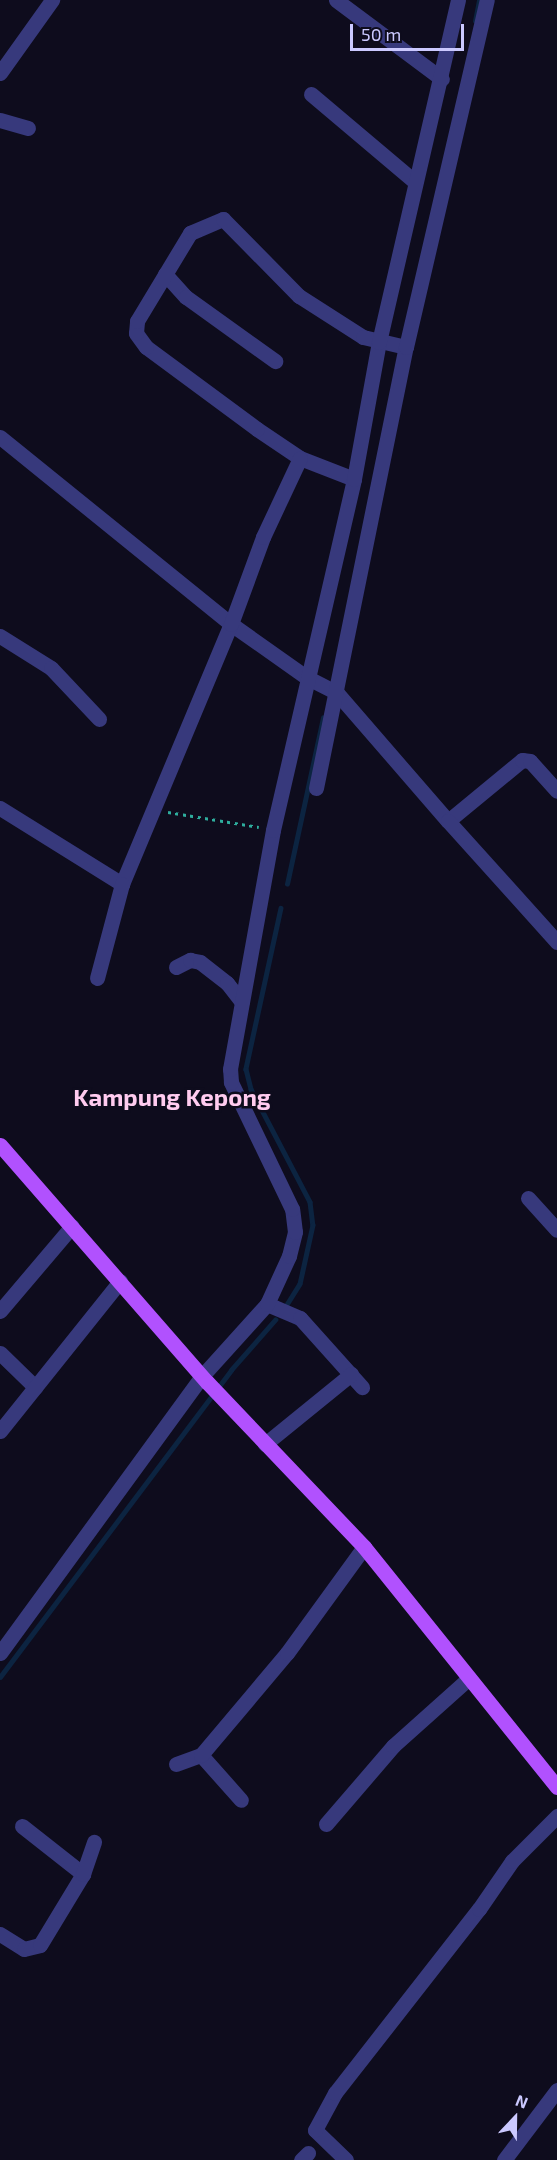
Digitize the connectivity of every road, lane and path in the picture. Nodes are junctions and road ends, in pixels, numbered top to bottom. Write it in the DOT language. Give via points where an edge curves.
graph roads {
  1 [pos="52,0"];
  2 [pos="336,0"];
  3 [pos="458,0"];
  4 [pos="487,0"];
  5 [pos="0,73"];
  6 [pos="442,79"];
  7 [pos="311,94"];
  8 [pos="0,120"];
  9 [pos="28,128"];
  10 [pos="415,182"];
  11 [pos="165,274"];
  12 [pos="381,342"];
  13 [pos="405,346"];
  14 [pos="275,361"];
  15 [pos="0,437"];
  16 [pos="300,458"];
  17 [pos="354,479"];
  18 [pos="231,624"];
  19 [pos="0,636"];
  20 [pos="308,678"];
  21 [pos="334,692"];
  22 [pos="99,719"];
  23 [pos="316,788"];
  24 [pos="557,791"];
  25 [pos="0,808"];
  26 [pos="153,809"];
  27 [pos="448,821"];
  28 [pos="273,830"];
  29 [pos="122,884"];
  30 [pos="557,942"];
  31 [pos="176,967"];
  32 [pos="96,978"];
  33 [pos="242,1002"];
  34 [pos="0,1145"];
  35 [pos="528,1198"];
  36 [pos="72,1226"];
  37 [pos="557,1230"];
  38 [pos="120,1281"];
  39 [pos="267,1304"];
  40 [pos="0,1311"];
  41 [pos="0,1353"];
  42 [pos="351,1374"];
  43 [pos="205,1379"];
  44 [pos="35,1387"];
  45 [pos="362,1387"];
  46 [pos="0,1431"];
  47 [pos="265,1444"];
  48 [pos="364,1547"];
  49 [pos="0,1652"];
  50 [pos="469,1678"];
  51 [pos="201,1755"];
  52 [pos="176,1764"];
  53 [pos="557,1787"];
  54 [pos="241,1800"];
  55 [pos="557,1816"];
  56 [pos="326,1824"];
  57 [pos="22,1826"];
  58 [pos="94,1842"];
  59 [pos="83,1874"];
  60 [pos="0,1934"];
  61 [pos="557,2090"];
  62 [pos="345,2160"];
  63 [pos="504,2160"];
  1 -- 5 [label="street"];
  2 -- 6 [label="street"];
  3 -- 6 [label="street"];
  4 -- 13 [label="street"];
  6 -- 10 [label="street"];
  7 -- 10 [label="street"];
  8 -- 9 [label="street"];
  10 -- 12 [label="street"];
  11 -- 12 [label="street" via="195,228 223,219 299,296 348,329"];
  11 -- 14 [label="street" via="186,297"];
  11 -- 16 [label="street" via="137,321 139,339"];
  12 -- 13 [label="street"];
  12 -- 17 [label="street"];
  13 -- 21 [label="street"];
  15 -- 18 [label="street"];
  16 -- 17 [label="street"];
  16 -- 18 [label="street" via="263,537"];
  17 -- 20 [label="street"];
  18 -- 20 [label="street"];
  18 -- 26 [label="street"];
  19 -- 22 [label="street" via="51,669"];
  20 -- 21 [label="street"];
  20 -- 28 [label="street"];
  21 -- 23 [label="street"];
  21 -- 27 [label="street"];
  24 -- 27 [label="street" via="530,762 522,760"];
  25 -- 29 [label="street"];
  26 -- 28 [label="path"];
  26 -- 29 [label="street"];
  27 -- 30 [label="street"];
  28 -- 33 [label="street"];
  29 -- 32 [label="street"];
  31 -- 33 [label="street" via="190,960 200,962 220,976"];
  33 -- 39 [label="street" via="230,1075 292,1209 295,1232 280,1281"];
  34 -- 36 [label="main road"];
  35 -- 37 [label="street"];
  36 -- 38 [label="main road"];
  36 -- 40 [label="street"];
  38 -- 43 [label="main road"];
  38 -- 44 [label="street"];
  39 -- 42 [label="street" via="300,1318"];
  39 -- 43 [label="street"];
  41 -- 44 [label="street"];
  42 -- 45 [label="street"];
  42 -- 47 [label="street"];
  43 -- 47 [label="main road"];
  43 -- 49 [label="street"];
  44 -- 46 [label="street"];
  47 -- 48 [label="main road"];
  48 -- 50 [label="main road"];
  48 -- 51 [label="street" via="288,1653"];
  50 -- 53 [label="main road"];
  50 -- 56 [label="street" via="393,1746"];
  51 -- 52 [label="street"];
  51 -- 54 [label="street"];
  55 -- 62 [label="street" via="512,1861 324,2112 316,2134"];
  57 -- 59 [label="street"];
  58 -- 59 [label="street"];
  59 -- 60 [label="street" via="40,1945 24,1949"];
  61 -- 63 [label="street"];
}
